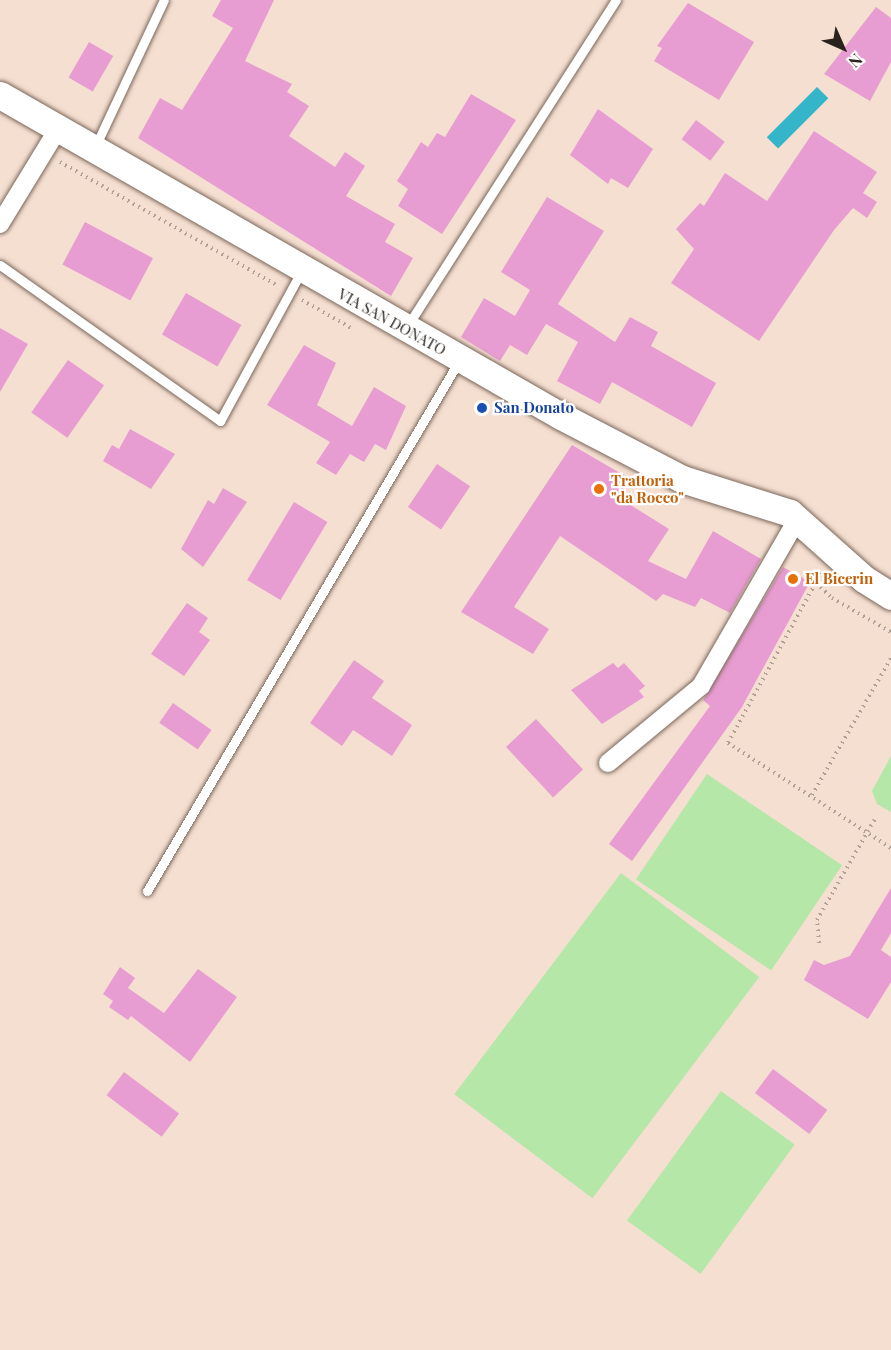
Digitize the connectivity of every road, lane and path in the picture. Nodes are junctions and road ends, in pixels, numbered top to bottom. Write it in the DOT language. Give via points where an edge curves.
graph roads {
  1 [pos="164,0"];
  2 [pos="616,0"];
  3 [pos="0,95"];
  4 [pos="58,129"];
  5 [pos="93,150"];
  6 [pos="0,224"];
  7 [pos="0,265"];
  8 [pos="302,272"];
  9 [pos="405,329"];
  10 [pos="459,360"];
  11 [pos="798,518"];
  12 [pos="821,572"];
  13 [pos="816,583"];
  14 [pos="891,596"];
  15 [pos="891,632"];
  16 [pos="891,658"];
  17 [pos="608,764"];
  18 [pos="812,795"];
  19 [pos="876,818"];
  20 [pos="868,832"];
  21 [pos="891,848"];
  22 [pos="147,891"];
  23 [pos="819,943"];
  1 -- 5 [label="lane"];
  2 -- 9 [label="lane"];
  3 -- 4 [label="street, VIA SAN DONATO"];
  4 -- 5 [label="street, VIA SAN DONATO"];
  4 -- 6 [label="street"];
  5 -- 8 [label="street, VIA SAN DONATO"];
  7 -- 8 [label="lane" via="220,422"];
  8 -- 9 [label="street, VIA SAN DONATO"];
  9 -- 10 [label="street, VIA SAN DONATO"];
  10 -- 11 [label="street, VIA SAN DONATO" via="682,478 764,500"];
  10 -- 22 [label="lane"];
  11 -- 14 [label="street, VIA SAN DONATO" via="844,562"];
  11 -- 17 [label="street" via="700,686"];
  12 -- 13 [label="path"];
  13 -- 15 [label="path" via="832,598"];
  13 -- 18 [label="path" via="728,743"];
  16 -- 18 [label="path"];
  18 -- 20 [label="path"];
  19 -- 20 [label="path"];
  20 -- 21 [label="path"];
  20 -- 23 [label="path" via="817,920"];
}
